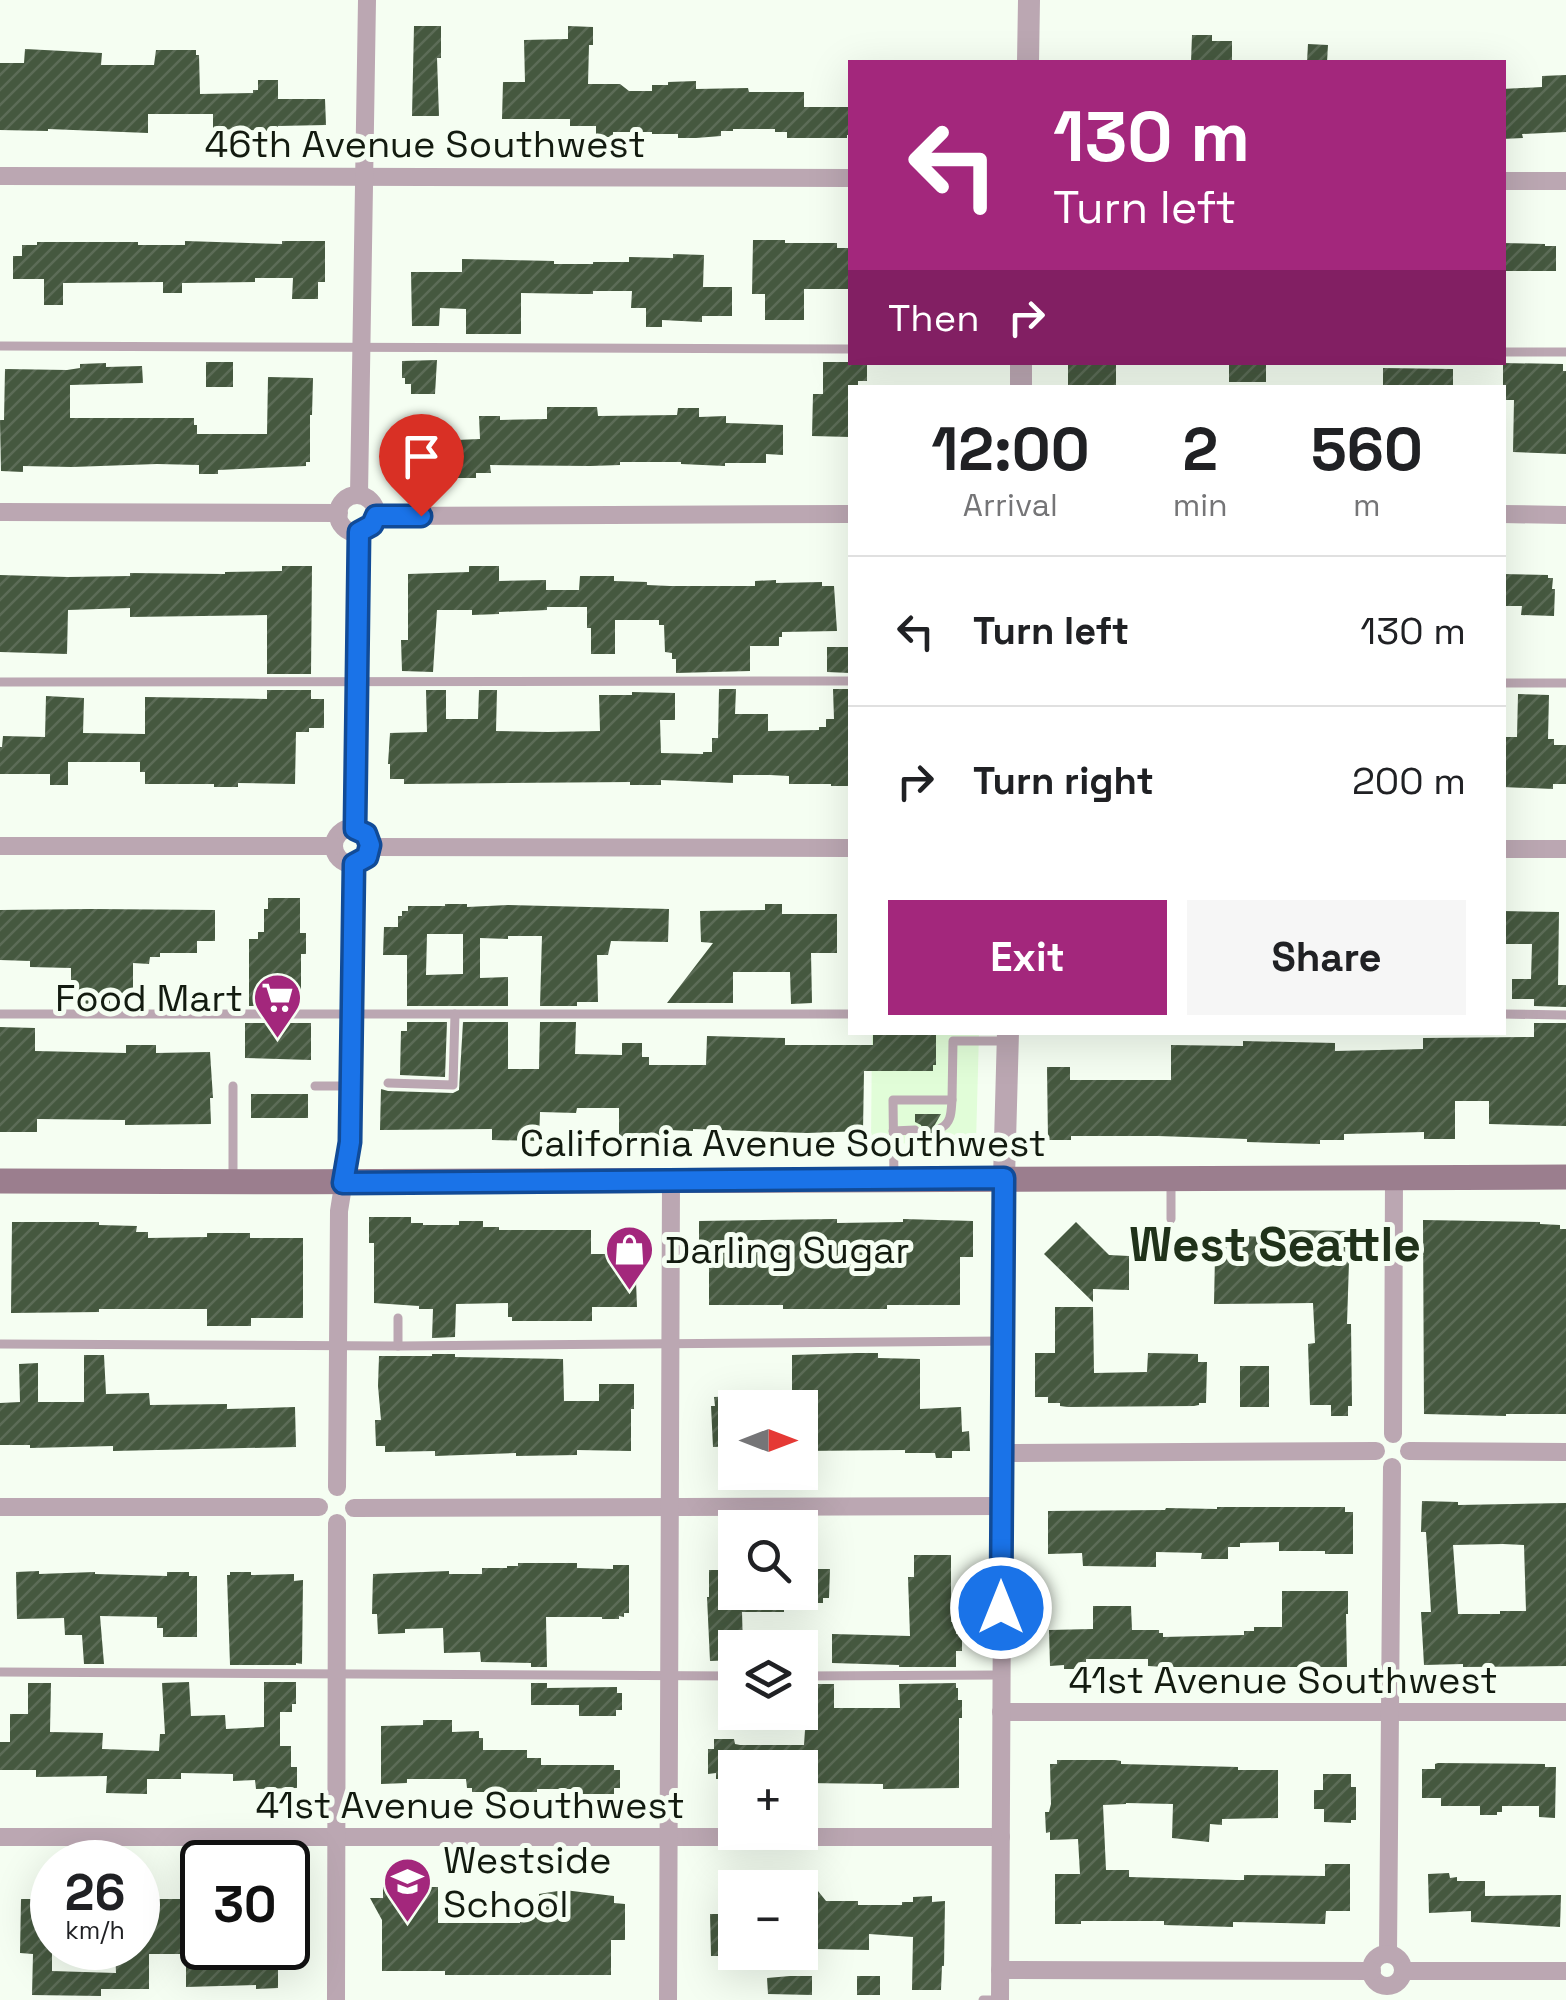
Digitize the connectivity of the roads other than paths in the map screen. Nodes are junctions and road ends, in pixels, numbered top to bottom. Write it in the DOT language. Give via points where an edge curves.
graph roads {
  1 [pos="367,0"];
  2 [pos="1029,0"];
  3 [pos="1028,60"];
  4 [pos="0,176"];
  5 [pos="364,176"];
  6 [pos="848,178"];
  7 [pos="1506,181"];
  8 [pos="1566,181"];
  9 [pos="0,346"];
  10 [pos="362,348"];
  11 [pos="848,349"];
  12 [pos="1506,352"];
  13 [pos="1566,352"];
  14 [pos="359,496"];
  15 [pos="0,512"];
  16 [pos="339,514"];
  17 [pos="848,514"];
  18 [pos="1506,514"];
  19 [pos="1566,515"];
  20 [pos="376,516"];
  21 [pos="359,532"];
  22 [pos="848,681"];
  23 [pos="0,682"];
  24 [pos="357,682"];
  25 [pos="1506,682"];
  26 [pos="1566,683"];
  27 [pos="355,829"];
  28 [pos="0,846"];
  29 [pos="334,846"];
  30 [pos="370,847"];
  31 [pos="848,848"];
  32 [pos="1506,849"];
  33 [pos="1566,849"];
  34 [pos="354,864"];
  35 [pos="0,1014"];
  36 [pos="352,1014"];
  37 [pos="454,1014"];
  38 [pos="848,1014"];
  39 [pos="1506,1014"];
  40 [pos="1566,1014"];
  41 [pos="1008,1037"];
  42 [pos="388,1083"];
  43 [pos="234,1086"];
  44 [pos="316,1086"];
  45 [pos="351,1086"];
  46 [pos="952,1100"];
  47 [pos="941,1128"];
  48 [pos="915,1130"];
  49 [pos="893,1131"];
  50 [pos="1566,1177"];
  51 [pos="1004,1178"];
  52 [pos="1171,1178"];
  53 [pos="1394,1178"];
  54 [pos="894,1179"];
  55 [pos="0,1181"];
  56 [pos="670,1181"];
  57 [pos="234,1182"];
  58 [pos="343,1183"];
  59 [pos="1171,1219"];
  60 [pos="398,1318"];
  61 [pos="1002,1341"];
  62 [pos="670,1343"];
  63 [pos="0,1344"];
  64 [pos="337,1345"];
  65 [pos="398,1346"];
  66 [pos="1393,1434"];
  67 [pos="1376,1451"];
  68 [pos="1409,1452"];
  69 [pos="1566,1452"];
  70 [pos="1002,1453"];
  71 [pos="1392,1467"];
  72 [pos="337,1488"];
  73 [pos="670,1506"];
  74 [pos="1002,1506"];
  75 [pos="0,1507"];
  76 [pos="319,1507"];
  77 [pos="354,1508"];
  78 [pos="337,1523"];
  79 [pos="0,1672"];
  80 [pos="336,1674"];
  81 [pos="1000,1675"];
  82 [pos="669,1676"];
  83 [pos="718,1676"];
  84 [pos="818,1676"];
  85 [pos="1000,1712"];
  86 [pos="1390,1712"];
  87 [pos="1566,1712"];
  88 [pos="0,1837"];
  89 [pos="336,1837"];
  90 [pos="669,1837"];
  91 [pos="1001,1837"];
  92 [pos="1388,1954"];
  93 [pos="1000,1970"];
  94 [pos="1372,1970"];
  95 [pos="1403,1971"];
  96 [pos="1566,1971"];
  97 [pos="1388,1993"];
  98 [pos="336,2000"];
  99 [pos="668,2000"];
  100 [pos="983,2000"];
  101 [pos="1000,2000"];
  1 -- 5 [label="street"];
  2 -- 3 [label="street"];
  4 -- 5 [label="street, 46th Avenue Southwest"];
  5 -- 6 [label="street, 46th Avenue Southwest"];
  5 -- 10 [label="street"];
  7 -- 8 [label="street"];
  9 -- 10 [label="lane"];
  10 -- 11 [label="lane"];
  10 -- 14 [label="street"];
  12 -- 13 [label="lane"];
  14 -- 16 [label="street" via="345,500"];
  14 -- 20 [label="street" via="372,502"];
  15 -- 16 [label="street"];
  16 -- 21 [label="street" via="344,527"];
  17 -- 20 [label="street"];
  18 -- 19 [label="street"];
  20 -- 21 [label="street"];
  21 -- 24 [label="street"];
  22 -- 24 [label="lane"];
  23 -- 24 [label="lane"];
  24 -- 27 [label="street"];
  25 -- 26 [label="lane"];
  27 -- 29 [label="street" via="340,833"];
  27 -- 30 [label="street" via="366,834"];
  28 -- 29 [label="street"];
  29 -- 34 [label="street" via="340,859"];
  30 -- 31 [label="street"];
  30 -- 34 [label="street"];
  32 -- 33 [label="street"];
  34 -- 36 [label="street"];
  35 -- 36 [label="lane"];
  36 -- 37 [label="lane"];
  36 -- 45 [label="street"];
  37 -- 38 [label="lane"];
  37 -- 42 [label="lane" via="453,1085"];
  39 -- 40 [label="lane"];
  41 -- 46 [label="lane" via="953,1041"];
  41 -- 51 [label="street"];
  43 -- 57 [label="lane"];
  44 -- 45 [label="lane"];
  45 -- 58 [label="street"];
  46 -- 47 [label="lane" via="951,1117"];
  46 -- 49 [label="lane" via="892,1100"];
  48 -- 49 [label="lane"];
  49 -- 54 [label="lane"];
  50 -- 53 [label="main road, California Avenue Southwest"];
  51 -- 52 [label="main road, California Avenue Southwest"];
  51 -- 54 [label="main road, California Avenue Southwest"];
  51 -- 61 [label="street"];
  52 -- 53 [label="main road, California Avenue Southwest"];
  52 -- 59 [label="lane"];
  53 -- 66 [label="street"];
  54 -- 56 [label="main road, California Avenue Southwest"];
  55 -- 57 [label="main road, California Avenue Southwest"];
  56 -- 58 [label="main road, California Avenue Southwest"];
  56 -- 62 [label="street"];
  57 -- 58 [label="main road, California Avenue Southwest"];
  58 -- 64 [label="street"];
  60 -- 65 [label="lane"];
  61 -- 62 [label="lane"];
  61 -- 70 [label="street"];
  62 -- 65 [label="lane"];
  62 -- 73 [label="street"];
  63 -- 64 [label="lane"];
  64 -- 65 [label="lane"];
  64 -- 72 [label="street"];
  66 -- 67 [label="street" via="1381,1438"];
  66 -- 68 [label="street"];
  67 -- 70 [label="street"];
  67 -- 71 [label="street"];
  68 -- 69 [label="street"];
  68 -- 71 [label="street"];
  70 -- 74 [label="street"];
  71 -- 86 [label="street"];
  72 -- 76 [label="street" via="324,1493"];
  72 -- 77 [label="street" via="349,1493"];
  73 -- 74 [label="street"];
  73 -- 77 [label="street"];
  73 -- 82 [label="street"];
  74 -- 81 [label="street"];
  75 -- 76 [label="street"];
  76 -- 78 [label="street"];
  77 -- 78 [label="street"];
  78 -- 80 [label="street"];
  79 -- 80 [label="lane"];
  80 -- 82 [label="lane"];
  80 -- 89 [label="street"];
  81 -- 84 [label="lane"];
  81 -- 85 [label="street"];
  82 -- 83 [label="lane"];
  82 -- 90 [label="street"];
  85 -- 86 [label="street, 41st Avenue Southwest"];
  85 -- 91 [label="street"];
  86 -- 87 [label="street, 41st Avenue Southwest"];
  86 -- 92 [label="street"];
  88 -- 89 [label="street, 41st Avenue Southwest"];
  89 -- 90 [label="street, 41st Avenue Southwest"];
  89 -- 98 [label="street"];
  90 -- 91 [label="street, 41st Avenue Southwest"];
  90 -- 99 [label="street"];
  91 -- 93 [label="street"];
  92 -- 94 [label="street"];
  92 -- 95 [label="street"];
  93 -- 94 [label="street"];
  93 -- 101 [label="street"];
  94 -- 97 [label="street"];
  95 -- 96 [label="street"];
  95 -- 97 [label="street"];
  100 -- 101 [label="lane"];
}
